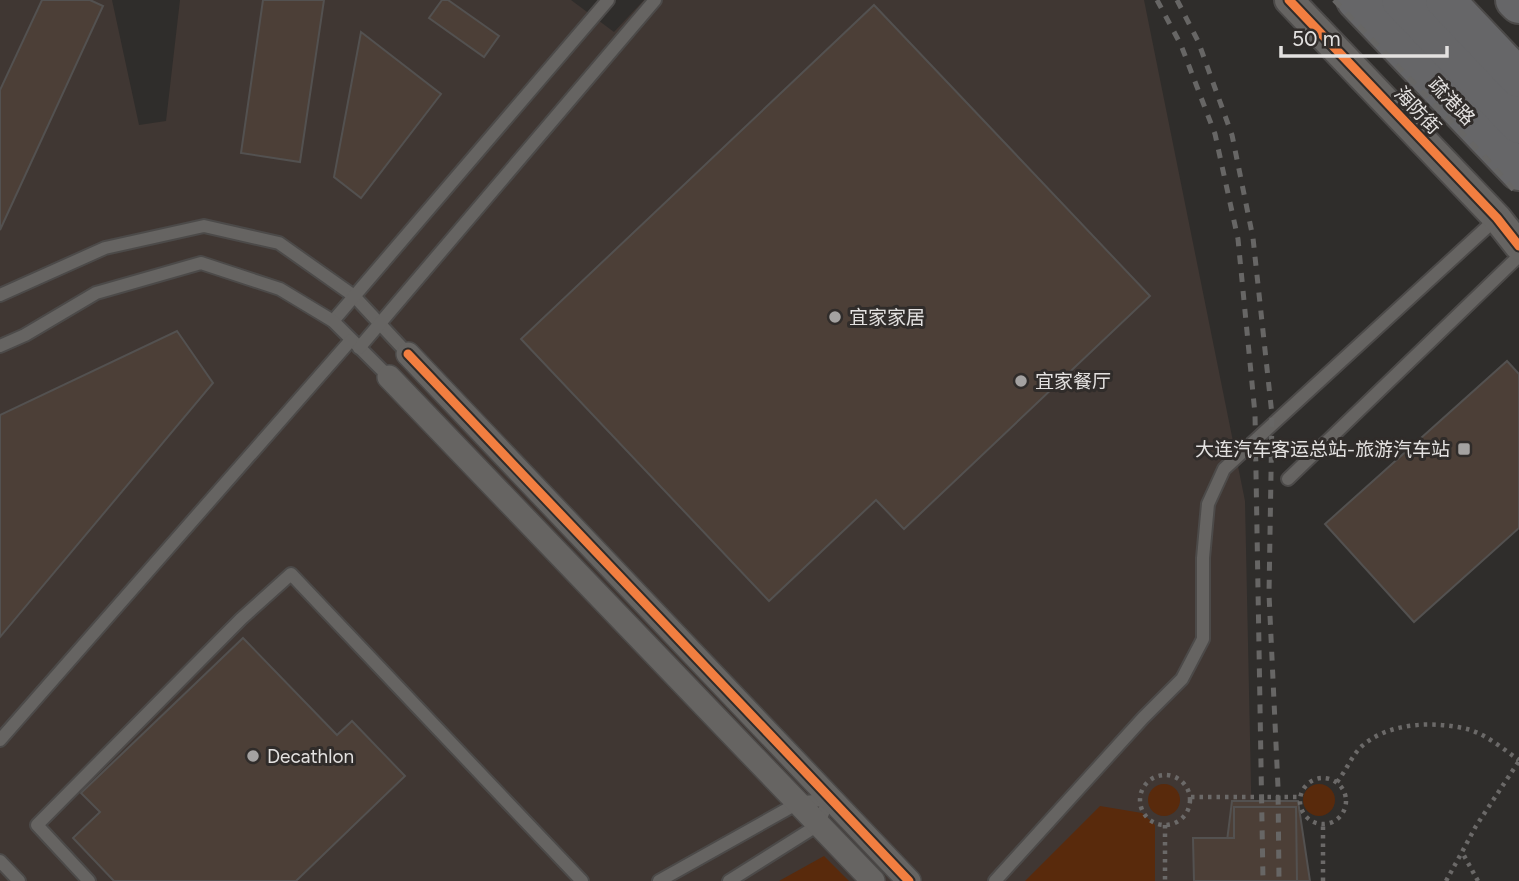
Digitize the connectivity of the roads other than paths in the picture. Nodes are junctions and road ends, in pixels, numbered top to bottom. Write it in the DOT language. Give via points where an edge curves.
graph roads {
  1 [pos="608,0"];
  2 [pos="655,0"];
  3 [pos="1289,0"];
  4 [pos="1356,0"];
  5 [pos="1401,0"];
  6 [pos="1445,0"];
  7 [pos="1475,0"];
  8 [pos="1515,0"];
  9 [pos="1519,4"];
  10 [pos="1519,46"];
  11 [pos="1519,78"];
  12 [pos="1519,124"];
  13 [pos="1519,171"];
  14 [pos="1497,218"];
  15 [pos="1519,246"];
  16 [pos="1519,256"];
  17 [pos="0,295"];
  18 [pos="354,296"];
  19 [pos="333,321"];
  20 [pos="380,323"];
  21 [pos="355,344"];
  22 [pos="0,346"];
  23 [pos="408,354"];
  24 [pos="389,377"];
  25 [pos="1288,479"];
  26 [pos="0,740"];
  27 [pos="829,799"];
  28 [pos="797,803"];
  29 [pos="818,825"];
  30 [pos="0,861"];
  31 [pos="19,881"];
  32 [pos="89,881"];
  33 [pos="582,881"];
  34 [pos="659,881"];
  35 [pos="729,881"];
  36 [pos="873,881"];
  37 [pos="909,881"];
  38 [pos="995,881"];
  1 -- 18 [label="lane"];
  2 -- 20 [label="lane"];
  3 -- 14 [label="street, 海防街"];
  4 -- 13 [label="highway, 疏港路"];
  5 -- 12 [label="highway"];
  6 -- 11 [label="highway"];
  7 -- 10 [label="highway"];
  8 -- 9 [label="highway"];
  14 -- 15 [label="street, 海防街"];
  14 -- 38 [label="lane" via="1224,469 1208,504 1203,639 1182,680"];
  16 -- 25 [label="lane"];
  17 -- 18 [label="lane" via="105,248 204,226 279,243"];
  18 -- 19 [label="lane"];
  18 -- 20 [label="lane"];
  19 -- 21 [label="lane"];
  19 -- 22 [label="lane" via="280,289 201,263 96,293"];
  20 -- 21 [label="lane"];
  20 -- 23 [label="lane"];
  21 -- 24 [label="lane"];
  21 -- 26 [label="lane"];
  23 -- 27 [label="street"];
  24 -- 28 [label="street"];
  27 -- 28 [label="lane"];
  27 -- 29 [label="lane"];
  27 -- 37 [label="street"];
  28 -- 29 [label="street"];
  28 -- 34 [label="lane"];
  29 -- 35 [label="lane"];
  29 -- 36 [label="street"];
  30 -- 31 [label="lane"];
  32 -- 33 [label="lane" via="37,825 291,574"];
}
